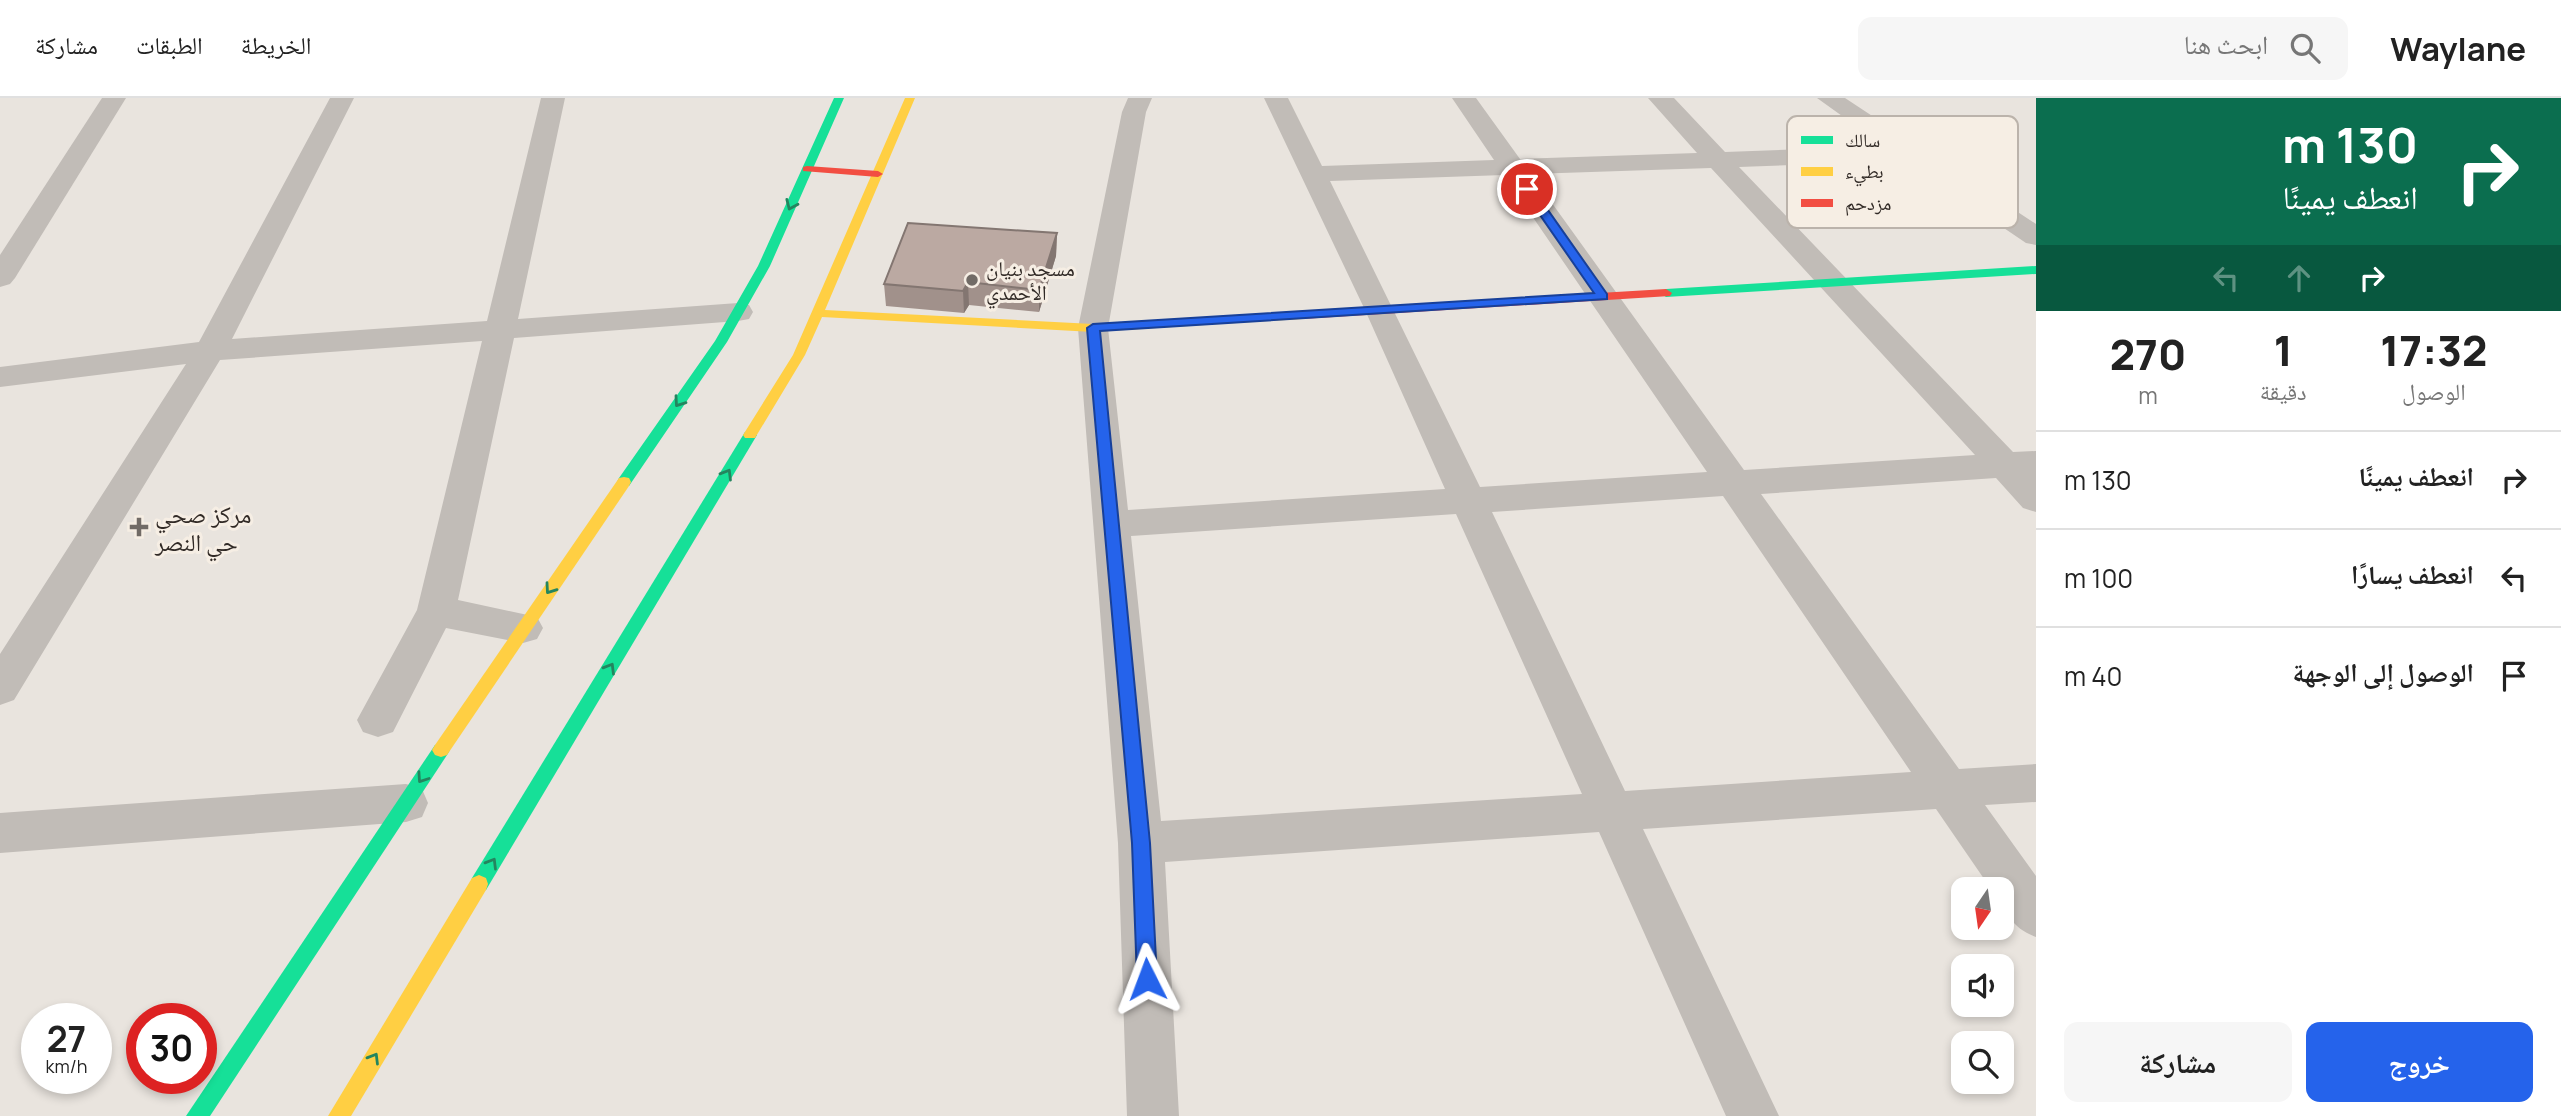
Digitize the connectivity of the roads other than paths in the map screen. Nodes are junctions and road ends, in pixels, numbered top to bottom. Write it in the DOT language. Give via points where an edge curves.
graph roads {
  1 [pos="114,98"];
  2 [pos="342,98"];
  3 [pos="553,98"];
  4 [pos="839,98"];
  5 [pos="910,98"];
  6 [pos="1140,98"];
  7 [pos="1276,98"];
  8 [pos="1464,98"];
  9 [pos="1660,98"];
  10 [pos="1829,98"];
  11 [pos="1856,116"];
  12 [pos="1787,157"];
  13 [pos="1718,160"];
  14 [pos="1512,167"];
  15 [pos="807,169"];
  16 [pos="878,174"];
  17 [pos="1315,174"];
  18 [pos="38,222"];
  19 [pos="2018,225"];
  20 [pos="0,226"];
  21 [pos="2036,237"];
  22 [pos="2036,270"];
  23 [pos="0,278"];
  24 [pos="1833,282"];
  25 [pos="1603,297"];
  26 [pos="1380,310"];
  27 [pos="738,312"];
  28 [pos="818,313"];
  29 [pos="1093,328"];
  30 [pos="501,330"];
  31 [pos="210,351"];
  32 [pos="0,377"];
  33 [pos="2020,464"];
  34 [pos="1734,483"];
  35 [pos="2036,499"];
  36 [pos="1469,500"];
  37 [pos="1111,524"];
  38 [pos="436,611"];
  39 [pos="523,628"];
  40 [pos="0,688"];
  41 [pos="378,720"];
  42 [pos="2036,783"];
  43 [pos="1948,789"];
  44 [pos="405,803"];
  45 [pos="1612,811"];
  46 [pos="0,834"];
  47 [pos="1141,843"];
  48 [pos="2036,915"];
  49 [pos="197,1116"];
  50 [pos="339,1116"];
  51 [pos="1153,1116"];
  52 [pos="1753,1116"];
  1 -- 18 [label="street"];
  2 -- 31 [label="street"];
  3 -- 30 [label="street"];
  4 -- 15 [label="street"];
  5 -- 16 [label="street"];
  6 -- 29 [label="street"];
  7 -- 17 [label="street"];
  8 -- 14 [label="street"];
  9 -- 13 [label="street"];
  10 -- 11 [label="street"];
  12 -- 13 [label="street"];
  13 -- 14 [label="street"];
  13 -- 24 [label="street"];
  14 -- 17 [label="street"];
  14 -- 25 [label="street"];
  15 -- 16 [label="street"];
  15 -- 27 [label="street, one-way"];
  16 -- 28 [label="street"];
  17 -- 26 [label="street"];
  18 -- 20 [label="street"];
  18 -- 23 [label="street"];
  19 -- 21 [label="street"];
  22 -- 24 [label="street"];
  24 -- 25 [label="street"];
  24 -- 33 [label="street"];
  25 -- 26 [label="street"];
  25 -- 34 [label="street"];
  26 -- 29 [label="street"];
  26 -- 36 [label="street"];
  27 -- 30 [label="street"];
  27 -- 39 [label="street, one-way"];
  28 -- 29 [label="street"];
  50 -- 28 [label="street, one-way" via="799,355"];
  29 -- 37 [label="street"];
  30 -- 31 [label="street"];
  30 -- 38 [label="street"];
  31 -- 32 [label="street"];
  31 -- 40 [label="street"];
  33 -- 34 [label="street"];
  33 -- 35 [label="street"];
  34 -- 36 [label="street"];
  34 -- 43 [label="street"];
  36 -- 37 [label="street"];
  36 -- 45 [label="street"];
  37 -- 47 [label="street"];
  38 -- 39 [label="street"];
  38 -- 41 [label="street"];
  39 -- 44 [label="street, one-way"];
  42 -- 43 [label="street"];
  43 -- 45 [label="street"];
  43 -- 48 [label="street"];
  44 -- 46 [label="street"];
  44 -- 49 [label="street"];
  45 -- 47 [label="street"];
  45 -- 52 [label="street"];
  47 -- 51 [label="street"];
}
